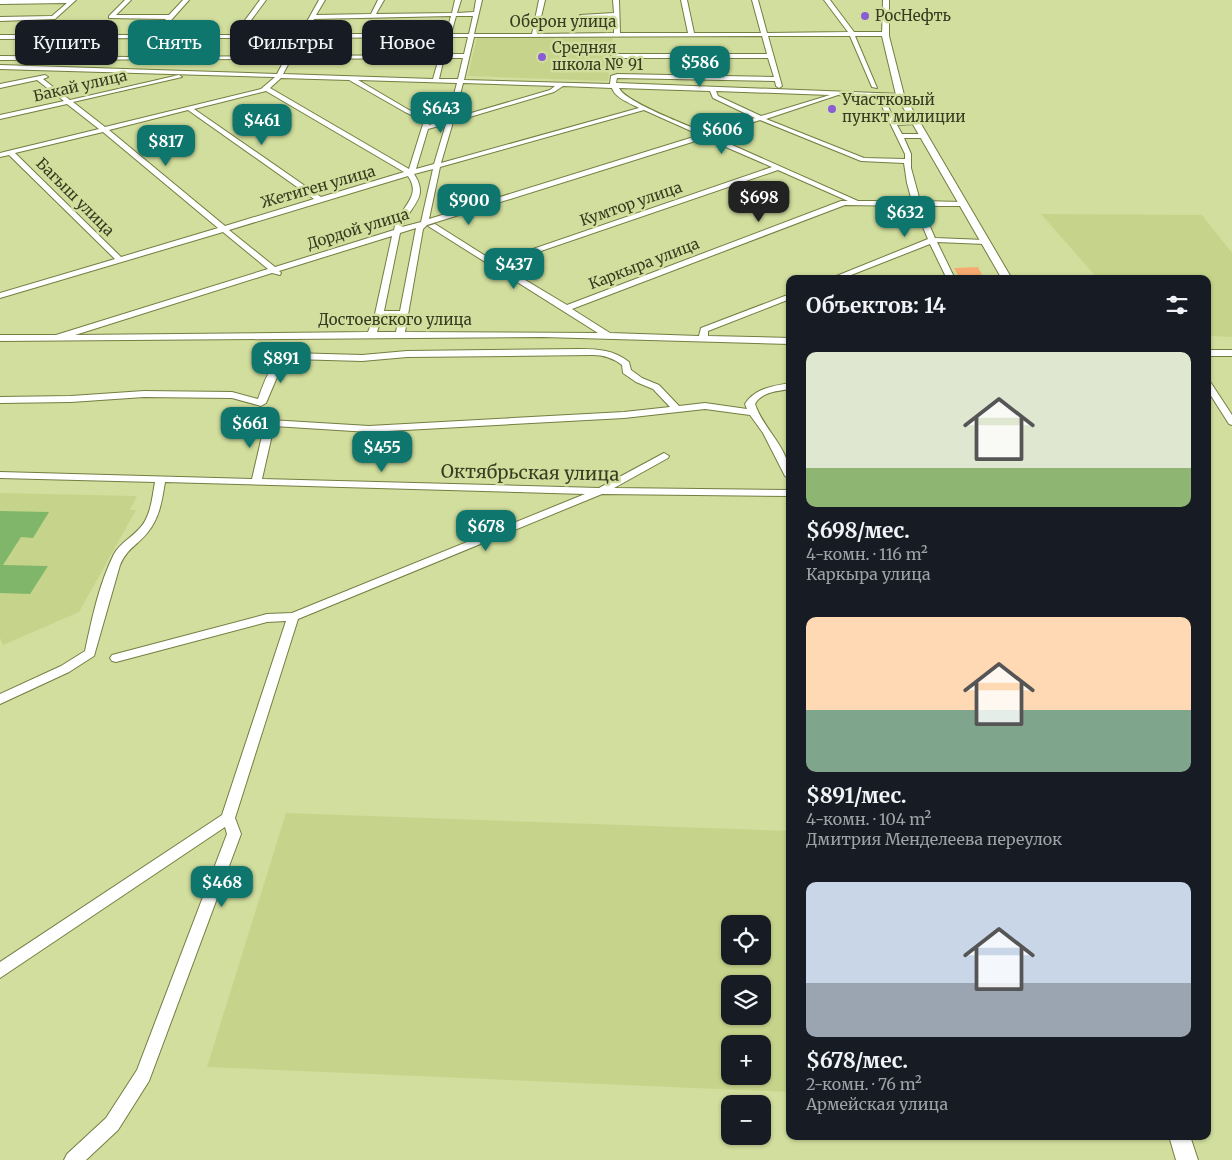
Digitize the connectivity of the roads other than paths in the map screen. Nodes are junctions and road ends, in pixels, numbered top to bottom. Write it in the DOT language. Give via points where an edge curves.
graph roads {
  1 [pos="73,0"];
  2 [pos="128,0"];
  3 [pos="186,0"];
  4 [pos="263,0"];
  5 [pos="322,0"];
  6 [pos="381,0"];
  7 [pos="458,0"];
  8 [pos="479,0"];
  9 [pos="542,0"];
  10 [pos="616,0"];
  11 [pos="684,0"];
  12 [pos="755,0"];
  13 [pos="828,0"];
  14 [pos="886,0"];
  15 [pos="0,2"];
  16 [pos="476,14"];
  17 [pos="616,14"];
  18 [pos="455,15"];
  19 [pos="583,15"];
  20 [pos="373,16"];
  21 [pos="169,17"];
  22 [pos="313,17"];
  23 [pos="0,18"];
  24 [pos="167,20"];
  25 [pos="248,20"];
  26 [pos="311,20"];
  27 [pos="453,22"];
  28 [pos="617,34"];
  29 [pos="690,34"];
  30 [pos="766,34"];
  31 [pos="852,34"];
  32 [pos="886,34"];
  33 [pos="453,35"];
  34 [pos="472,35"];
  35 [pos="534,35"];
  36 [pos="0,37"];
  37 [pos="128,37"];
  38 [pos="453,56"];
  39 [pos="467,56"];
  40 [pos="614,56"];
  41 [pos="772,56"];
  42 [pos="0,58"];
  43 [pos="128,58"];
  44 [pos="284,65"];
  45 [pos="439,65"];
  46 [pos="0,67"];
  47 [pos="81,70"];
  48 [pos="195,73"];
  49 [pos="278,76"];
  50 [pos="38,78"];
  51 [pos="350,78"];
  52 [pos="777,79"];
  53 [pos="435,80"];
  54 [pos="461,81"];
  55 [pos="562,84"];
  56 [pos="614,85"];
  57 [pos="0,86"];
  58 [pos="875,87"];
  59 [pos="266,88"];
  60 [pos="712,88"];
  61 [pos="780,90"];
  62 [pos="832,94"];
  63 [pos="858,94"];
  64 [pos="879,94"];
  65 [pos="900,95"];
  66 [pos="70,102"];
  67 [pos="644,108"];
  68 [pos="190,109"];
  69 [pos="0,117"];
  70 [pos="763,119"];
  71 [pos="450,120"];
  72 [pos="892,122"];
  73 [pos="915,122"];
  74 [pos="425,128"];
  75 [pos="105,130"];
  76 [pos="708,136"];
  77 [pos="899,136"];
  78 [pos="923,136"];
  79 [pos="10,152"];
  80 [pos="0,154"];
  81 [pos="907,161"];
  82 [pos="437,166"];
  83 [pos="777,168"];
  84 [pos="410,173"];
  85 [pos="321,201"];
  86 [pos="855,202"];
  87 [pos="918,204"];
  88 [pos="963,204"];
  89 [pos="425,226"];
  90 [pos="223,229"];
  91 [pos="396,234"];
  92 [pos="933,240"];
  93 [pos="985,242"];
  94 [pos="120,260"];
  95 [pos="493,265"];
  96 [pos="276,272"];
  97 [pos="843,275"];
  98 [pos="949,275"];
  99 [pos="1005,275"];
  100 [pos="2,292"];
  101 [pos="786,298"];
  102 [pos="567,308"];
  103 [pos="403,313"];
  104 [pos="379,314"];
  105 [pos="105,328"];
  106 [pos="81,329"];
  107 [pos="372,334"];
  108 [pos="400,334"];
  109 [pos="608,336"];
  110 [pos="108,337"];
  111 [pos="0,338"];
  112 [pos="55,338"];
  113 [pos="76,338"];
  114 [pos="703,339"];
  115 [pos="786,341"];
  116 [pos="1232,353"];
  117 [pos="1211,354"];
  118 [pos="786,387"];
  119 [pos="1211,389"];
  120 [pos="0,400"];
  121 [pos="676,408"];
  122 [pos="265,413"];
  123 [pos="753,414"];
  124 [pos="1230,416"];
  125 [pos="664,456"];
  126 [pos="786,468"];
  127 [pos="0,474"];
  128 [pos="160,478"];
  129 [pos="256,482"];
  130 [pos="601,491"];
  131 [pos="786,493"];
  132 [pos="293,617"];
  133 [pos="116,658"];
  134 [pos="0,698"];
  135 [pos="228,818"];
  136 [pos="0,971"];
  137 [pos="1181,1140"];
  138 [pos="73,1160"];
  139 [pos="1187,1160"];
  1 -- 15 [label="street"];
  1 -- 23 [label="street" via="53,18"];
  2 -- 21 [label="street" via="111,17"];
  3 -- 21 [label="street"];
  4 -- 25 [label="street"];
  5 -- 22 [label="street"];
  6 -- 20 [label="street"];
  7 -- 18 [label="street"];
  8 -- 16 [label="street"];
  9 -- 35 [label="street"];
  10 -- 17 [label="street"];
  11 -- 29 [label="street"];
  12 -- 30 [label="street"];
  13 -- 31 [label="street"];
  14 -- 32 [label="main road"];
  16 -- 18 [label="street"];
  16 -- 34 [label="street"];
  17 -- 19 [label="street"];
  17 -- 28 [label="street"];
  18 -- 20 [label="street"];
  18 -- 27 [label="street"];
  20 -- 22 [label="street"];
  21 -- 24 [label="street"];
  22 -- 26 [label="street"];
  28 -- 29 [label="street, Оберон улица"];
  28 -- 35 [label="street, Оберон улица"];
  29 -- 30 [label="street, Оберон улица"];
  30 -- 31 [label="street, Оберон улица"];
  30 -- 41 [label="street"];
  31 -- 32 [label="street, Оберон улица"];
  31 -- 58 [label="street"];
  32 -- 65 [label="main road"];
  33 -- 34 [label="street, Оберон улица"];
  34 -- 35 [label="street, Оберон улица"];
  34 -- 39 [label="street"];
  36 -- 37 [label="street, Оберон улица"];
  38 -- 39 [label="street"];
  39 -- 54 [label="street"];
  40 -- 41 [label="street"];
  41 -- 52 [label="street"];
  42 -- 43 [label="street"];
  44 -- 49 [label="street"];
  45 -- 53 [label="street"];
  46 -- 47 [label="street"];
  47 -- 48 [label="street"];
  47 -- 50 [label="street"];
  48 -- 49 [label="street"];
  48 -- 66 [label="street, Бакай улица"];
  49 -- 51 [label="street"];
  49 -- 59 [label="street"];
  50 -- 57 [label="street"];
  50 -- 66 [label="street"];
  51 -- 53 [label="street"];
  51 -- 74 [label="street" via="401,108 424,117 427,120"];
  52 -- 56 [label="street" via="617,76 613,77"];
  52 -- 61 [label="street"];
  53 -- 54 [label="street"];
  54 -- 55 [label="street"];
  54 -- 71 [label="street"];
  55 -- 56 [label="street"];
  55 -- 71 [label="street" via="552,91"];
  56 -- 60 [label="street"];
  56 -- 67 [label="street" via="623,97"];
  59 -- 68 [label="street"];
  59 -- 84 [label="street"];
  60 -- 61 [label="street"];
  60 -- 70 [label="street" via="715,97"];
  61 -- 62 [label="street"];
  62 -- 63 [label="street, Дордой улица"];
  62 -- 70 [label="street, Дордой улица"];
  63 -- 64 [label="street"];
  63 -- 70 [label="street, Дордой улица"];
  64 -- 65 [label="street"];
  64 -- 72 [label="street"];
  65 -- 73 [label="main road"];
  66 -- 69 [label="street, Бакай улица"];
  66 -- 75 [label="street"];
  67 -- 76 [label="street"];
  67 -- 82 [label="street, Жетиген улица"];
  68 -- 75 [label="street"];
  68 -- 85 [label="street"];
  70 -- 76 [label="street, Дордой улица"];
  70 -- 81 [label="street" via="863,160"];
  71 -- 74 [label="street"];
  71 -- 82 [label="street"];
  72 -- 73 [label="street"];
  72 -- 77 [label="street"];
  73 -- 78 [label="main road"];
  74 -- 84 [label="street"];
  75 -- 79 [label="street"];
  75 -- 90 [label="street"];
  76 -- 83 [label="street"];
  76 -- 89 [label="street, Дордой улица"];
  77 -- 78 [label="street"];
  77 -- 81 [label="street" via="908,154"];
  78 -- 88 [label="main road"];
  79 -- 80 [label="street"];
  79 -- 94 [label="street, Багыш улица"];
  81 -- 87 [label="street"];
  82 -- 84 [label="street, Жетиген улица"];
  82 -- 89 [label="street"];
  83 -- 86 [label="street"];
  83 -- 95 [label="street, Кумтор улица"];
  84 -- 85 [label="street, Жетиген улица"];
  84 -- 91 [label="street" via="416,182 417,196 402,217"];
  85 -- 90 [label="street, Жетиген улица"];
  86 -- 87 [label="street, Каркыра улица"];
  86 -- 102 [label="street, Каркыра улица" via="844,202"];
  87 -- 88 [label="street, Каркыра улица"];
  87 -- 92 [label="street"];
  88 -- 93 [label="main road"];
  89 -- 91 [label="street, Дордой улица"];
  89 -- 95 [label="street"];
  89 -- 103 [label="street"];
  90 -- 94 [label="street, Жетиген улица"];
  90 -- 96 [label="street"];
  91 -- 96 [label="street, Дордой улица"];
  91 -- 104 [label="street"];
  92 -- 93 [label="street"];
  92 -- 97 [label="street"];
  92 -- 98 [label="street"];
  93 -- 99 [label="main road"];
  94 -- 100 [label="street, Жетиген улица"];
  95 -- 102 [label="street"];
  96 -- 105 [label="street, Дордой улица"];
  96 -- 106 [label="street, Дордой улица"];
  101 -- 114 [label="street" via="704,330"];
  102 -- 109 [label="street"];
  103 -- 104 [label="street"];
  103 -- 108 [label="street"];
  104 -- 107 [label="street"];
  105 -- 110 [label="street" via="101,332"];
  105 -- 113 [label="street, Дордой улица"];
  106 -- 112 [label="street, Дордой улица"];
  106 -- 113 [label="street"];
  107 -- 108 [label="street, Достоевского улица"];
  107 -- 110 [label="street, Достоевского улица"];
  108 -- 109 [label="street, Достоевского улица"];
  109 -- 114 [label="street, Достоевского улица"];
  110 -- 113 [label="street, Достоевского улица"];
  111 -- 112 [label="street, Достоевского улица"];
  112 -- 113 [label="street, Достоевского улица"];
  114 -- 115 [label="street, Достоевского улица"];
  116 -- 117 [label="main road"];
  118 -- 123 [label="street" via="754,396 750,404"];
  119 -- 124 [label="street"];
  120 -- 122 [label="street" via="144,394 232,396"];
  121 -- 122 [label="street" via="624,415 369,429"];
  121 -- 122 [label="street" via="656,387 626,371 626,364 618,357 600,352 407,354 362,358 285,358 270,380"];
  121 -- 123 [label="street" via="736,408"];
  122 -- 129 [label="street"];
  123 -- 126 [label="street" via="768,433"];
  125 -- 130 [label="street"];
  127 -- 128 [label="street, Октябрьская улица"];
  128 -- 129 [label="street, Октябрьская улица"];
  128 -- 134 [label="street" via="153,517 122,550 111,575 90,653 66,669"];
  129 -- 130 [label="street, Октябрьская улица"];
  130 -- 131 [label="street, Октябрьская улица"];
  130 -- 132 [label="street"];
  132 -- 133 [label="street" via="267,618"];
  132 -- 135 [label="street"];
  135 -- 136 [label="street"];
  135 -- 138 [label="street" via="234,834 143,1075 112,1124"];
  137 -- 139 [label="main road"];
}
